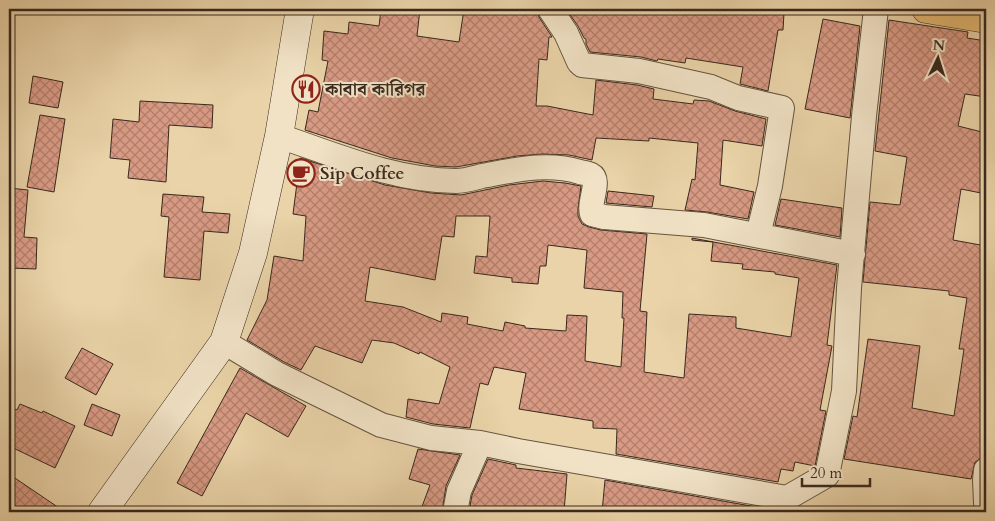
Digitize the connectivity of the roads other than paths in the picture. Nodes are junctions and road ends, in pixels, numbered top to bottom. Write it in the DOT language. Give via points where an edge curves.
graph roads {
  1 [pos="300,9"];
  2 [pos="550,9"];
  3 [pos="876,9"];
  4 [pos="926,9"];
  5 [pos="986,19"];
  6 [pos="279,136"];
  7 [pos="758,235"];
  8 [pos="852,254"];
  9 [pos="224,342"];
  10 [pos="480,443"];
  11 [pos="986,470"];
  12 [pos="986,503"];
  13 [pos="781,505"];
  14 [pos="102,512"];
  15 [pos="456,512"];
  1 -- 6 [label="main road"];
  2 -- 7 [label="street" via="582,65 639,70 711,86 738,98 782,108 770,186"];
  3 -- 8 [label="street"];
  4 -- 5 [label="main road"];
  6 -- 7 [label="street" via="408,176 457,181 544,166 569,169 592,175 595,179 592,214 704,225"];
  6 -- 9 [label="main road" via="254,253"];
  7 -- 8 [label="street"];
  8 -- 13 [label="street" via="844,391 827,475"];
  9 -- 10 [label="street" via="277,374 381,425 431,438"];
  9 -- 14 [label="main road"];
  10 -- 13 [label="street"];
  10 -- 15 [label="street" via="459,491"];
  11 -- 12 [label="street"];
}
